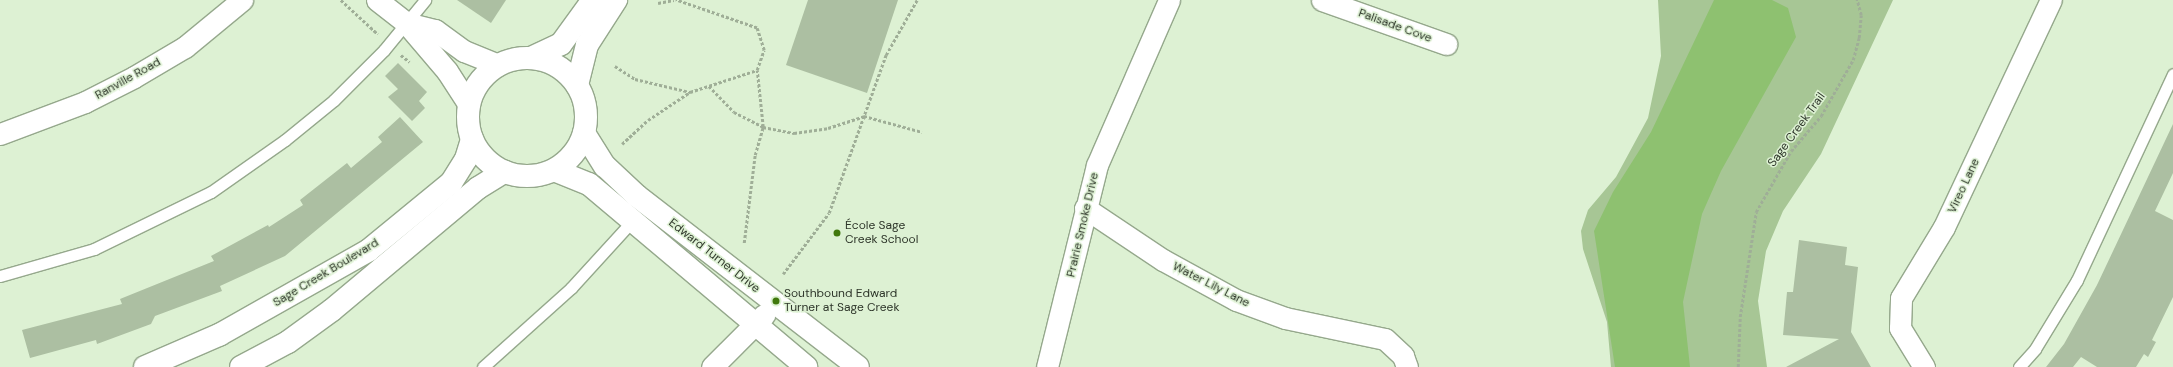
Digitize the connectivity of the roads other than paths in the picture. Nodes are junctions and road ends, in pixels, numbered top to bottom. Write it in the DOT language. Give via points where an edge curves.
graph roads {
  1 [pos="242,0"];
  2 [pos="378,0"];
  3 [pos="425,0"];
  4 [pos="592,0"];
  5 [pos="616,0"];
  6 [pos="1169,0"];
  7 [pos="1322,0"];
  8 [pos="2051,0"];
  9 [pos="406,23"];
  10 [pos="1446,44"];
  11 [pos="531,58"];
  12 [pos="498,65"];
  13 [pos="2173,74"];
  14 [pos="577,86"];
  15 [pos="469,105"];
  16 [pos="584,133"];
  17 [pos="0,134"];
  18 [pos="472,139"];
  19 [pos="554,170"];
  20 [pos="504,172"];
  21 [pos="1085,208"];
  22 [pos="641,212"];
  23 [pos="0,276"];
  24 [pos="759,320"];
  25 [pos="1052,364"];
  26 [pos="145,367"];
  27 [pos="242,367"];
  28 [pos="483,367"];
  29 [pos="712,367"];
  30 [pos="806,367"];
  31 [pos="858,367"];
  32 [pos="1407,367"];
  33 [pos="1924,367"];
  34 [pos="2019,367"];
  1 -- 17 [label="street, Ranville Road" via="185,46 134,77 78,105"];
  2 -- 9 [label="street"];
  3 -- 9 [label="lane"];
  4 -- 11 [label="street" via="561,44"];
  5 -- 14 [label="street" via="587,45"];
  6 -- 21 [label="street, Prairie Smoke Drive" via="1120,107 1097,165"];
  7 -- 10 [label="street, Palisade Cove"];
  8 -- 33 [label="street, Vireo Lane" via="1944,227 1901,298 1900,328"];
  9 -- 12 [label="street" via="435,30 464,51"];
  9 -- 15 [label="street" via="447,71"];
  9 -- 23 [label="lane" via="334,100 286,140 211,192 94,249"];
  11 -- 12 [label="street"];
  11 -- 14 [label="street" via="557,66"];
  12 -- 15 [label="street" via="474,89"];
  13 -- 34 [label="lane" via="2077,280 2035,349"];
  14 -- 16 [label="street" via="585,109"];
  15 -- 18 [label="street"];
  16 -- 19 [label="street" via="573,154"];
  16 -- 22 [label="street, Edward Turner Drive" via="605,166"];
  18 -- 20 [label="street" via="484,158"];
  18 -- 26 [label="street, Sage Creek Boulevard" via="466,159 451,183 369,250 219,335"];
  19 -- 20 [label="street" via="534,176"];
  19 -- 22 [label="street, Edward Turner Drive" via="589,184"];
  20 -- 27 [label="street, Sage Creek Boulevard" via="478,188 332,310 288,342"];
  21 -- 25 [label="street, Prairie Smoke Drive"];
  21 -- 32 [label="street, Water Lily Lane" via="1163,260 1236,300 1285,318 1385,339 1403,356"];
  22 -- 24 [label="street, Edward Turner Drive"];
  22 -- 28 [label="lane" via="572,288"];
  22 -- 31 [label="street, Edward Turner Drive"];
  24 -- 29 [label="street"];
  24 -- 30 [label="street, Edward Turner Drive"];
}
